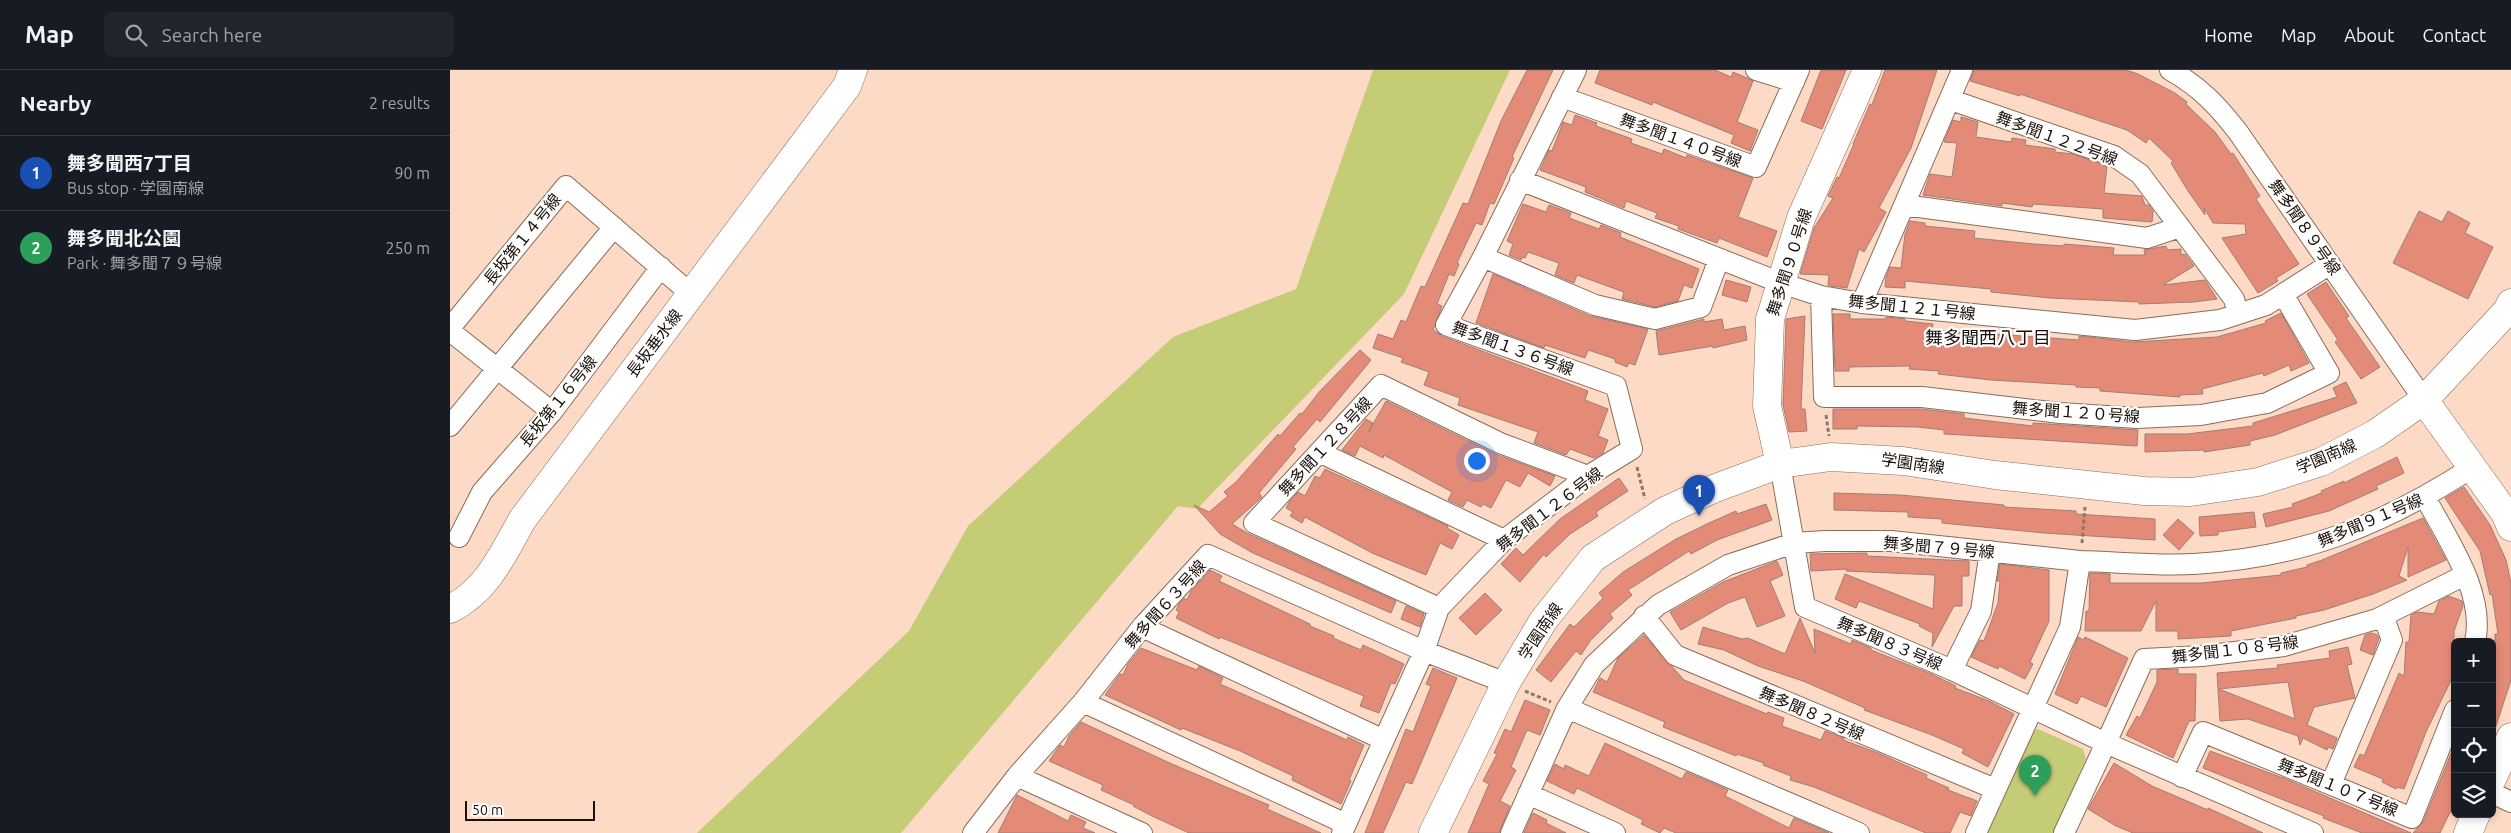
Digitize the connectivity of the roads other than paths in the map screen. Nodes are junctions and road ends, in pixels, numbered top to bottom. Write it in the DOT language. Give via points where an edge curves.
graph roads {
  1 [pos="854,70"];
  2 [pos="1576,70"];
  3 [pos="1756,70"];
  4 [pos="1867,70"];
  5 [pos="1962,70"];
  6 [pos="2170,70"];
  7 [pos="1797,76"];
  8 [pos="1562,97"];
  9 [pos="1950,100"];
  10 [pos="1520,180"];
  11 [pos="1904,205"];
  12 [pos="614,227"];
  13 [pos="2180,227"];
  14 [pos="1483,257"];
  15 [pos="1719,259"];
  16 [pos="2330,264"];
  17 [pos="661,267"];
  18 [pos="1781,283"];
  19 [pos="691,294"];
  20 [pos="2283,294"];
  21 [pos="1822,296"];
  22 [pos="1862,303"];
  23 [pos="2511,303"];
  24 [pos="2238,314"];
  25 [pos="450,330"];
  26 [pos="497,369"];
  27 [pos="2424,400"];
  28 [pos="552,412"];
  29 [pos="450,426"];
  30 [pos="1632,449"];
  31 [pos="1319,452"];
  32 [pos="1780,464"];
  33 [pos="2473,467"];
  34 [pos="1588,476"];
  35 [pos="2425,497"];
  36 [pos="2511,528"];
  37 [pos="453,538"];
  38 [pos="1504,540"];
  39 [pos="1794,543"];
  40 [pos="1990,551"];
  41 [pos="2080,561"];
  42 [pos="2465,574"];
  43 [pos="1439,608"];
  44 [pos="450,610"];
  45 [pos="1644,616"];
  46 [pos="2383,616"];
  47 [pos="1142,627"];
  48 [pos="2477,638"];
  49 [pos="1424,651"];
  50 [pos="1952,670"];
  51 [pos="1506,683"];
  52 [pos="1083,702"];
  53 [pos="1567,708"];
  54 [pos="2034,709"];
  55 [pos="2451,720"];
  56 [pos="2511,738"];
  57 [pos="1384,740"];
  58 [pos="2106,743"];
  59 [pos="2495,773"];
  60 [pos="1017,776"];
  61 [pos="2182,777"];
  62 [pos="2331,784"];
  63 [pos="1995,790"];
  64 [pos="1528,794"];
  65 [pos="2496,795"];
  66 [pos="2511,802"];
  67 [pos="2474,818"];
  68 [pos="1344,829"];
  69 [pos="2070,831"];
  70 [pos="973,833"];
  71 [pos="1142,833"];
  72 [pos="1433,833"];
  73 [pos="1511,833"];
  74 [pos="1615,833"];
  75 [pos="1859,833"];
  76 [pos="1976,833"];
  77 [pos="2312,833"];
  78 [pos="2468,833"];
  1 -- 19 [label="street, 長坂垂水線" via="847,86"];
  2 -- 8 [label="street, 舞多聞１３６号線"];
  3 -- 7 [label="street"];
  4 -- 18 [label="street, 舞多聞９０号線" via="1801,218"];
  5 -- 9 [label="street"];
  6 -- 16 [label="street, 舞多聞８９号線" via="2215,103"];
  7 -- 8 [label="street, 舞多聞１４０号線" via="1756,167"];
  8 -- 10 [label="street, 舞多聞１３６号線"];
  9 -- 11 [label="street"];
  9 -- 13 [label="street, 舞多聞１２２号線" via="2114,156 2140,174"];
  10 -- 14 [label="street, 舞多聞１３６号線"];
  10 -- 15 [label="street, 舞多聞１２１号線"];
  11 -- 13 [label="street" via="2147,238"];
  11 -- 22 [label="street"];
  12 -- 17 [label="street, 長坂第１４号線"];
  12 -- 25 [label="street, 長坂第１４号線" via="566,186"];
  12 -- 26 [label="street"];
  13 -- 24 [label="street, 舞多聞１２２号線" via="2234,299"];
  14 -- 15 [label="street" via="1595,305 1655,319 1701,307"];
  14 -- 30 [label="street, 舞多聞１３６号線" via="1446,325 1616,386"];
  15 -- 18 [label="street, 舞多聞１２１号線"];
  16 -- 20 [label="street, 舞多聞１２１号線"];
  16 -- 27 [label="street, 舞多聞８９号線"];
  17 -- 19 [label="street, 長坂第１４号線"];
  17 -- 28 [label="street, 長坂第１６号線"];
  18 -- 21 [label="street, 舞多聞１２１号線"];
  18 -- 32 [label="street, 舞多聞９０号線" via="1770,319 1766,406"];
  19 -- 44 [label="street, 長坂垂水線" via="522,520 486,582"];
  20 -- 21 [label="street, 舞多聞１２０号線" via="2329,374 2267,403 2201,415 2137,418 2060,413 1922,397 1824,397"];
  20 -- 24 [label="street, 舞多聞１２１号線" via="2266,305"];
  21 -- 22 [label="street, 舞多聞１２１号線"];
  22 -- 24 [label="street, 舞多聞１２１号線" via="2135,330 2220,320"];
  23 -- 27 [label="street, 学園南線"];
  25 -- 26 [label="street"];
  26 -- 28 [label="street"];
  26 -- 29 [label="street"];
  27 -- 32 [label="street, 学園南線" via="2376,434 2320,462 2258,482 2191,492 2086,486 1902,460 1831,456"];
  27 -- 33 [label="street"];
  28 -- 37 [label="street, 長坂第１６号線" via="482,492"];
  30 -- 34 [label="street, 舞多聞１２６号線"];
  31 -- 34 [label="street, 舞多聞１２８号線" via="1381,385 1500,443"];
  31 -- 38 [label="street"];
  31 -- 43 [label="street, 舞多聞１２８号線" via="1254,523"];
  32 -- 39 [label="street"];
  32 -- 51 [label="street, 学園南線" via="1665,511 1594,558 1543,621"];
  33 -- 35 [label="street, 舞多聞９１号線"];
  33 -- 36 [label="street"];
  34 -- 38 [label="street, 舞多聞１２６号線"];
  35 -- 41 [label="street, 舞多聞９１号線" via="2322,543 2258,558 2193,564"];
  35 -- 42 [label="street"];
  38 -- 43 [label="street, 舞多聞１２６号線"];
  39 -- 40 [label="street, 舞多聞７９号線" via="1891,541"];
  39 -- 45 [label="street, 舞多聞７９号線" via="1728,565"];
  39 -- 50 [label="street, 舞多聞８３号線" via="1805,607"];
  40 -- 41 [label="street, 舞多聞７９号線"];
  40 -- 50 [label="street" via="1981,611"];
  41 -- 54 [label="street" via="2070,627"];
  42 -- 46 [label="street, 舞多聞１０８号線"];
  42 -- 48 [label="street" via="2476,603"];
  43 -- 49 [label="street, 舞多聞１２６号線"];
  45 -- 53 [label="street, 舞多聞７９号線" via="1594,665"];
  45 -- 63 [label="street, 舞多聞８２号線" via="1675,655"];
  46 -- 58 [label="street, 舞多聞１０８号線" via="2284,646 2144,659"];
  46 -- 62 [label="street" via="2392,640"];
  47 -- 49 [label="street, 舞多聞６３号線" via="1208,555"];
  47 -- 52 [label="street, 舞多聞６３号線"];
  47 -- 57 [label="street"];
  49 -- 51 [label="street, 舞多聞６３号線"];
  49 -- 57 [label="street, 舞多聞１２６号線"];
  50 -- 54 [label="street, 舞多聞８３号線"];
  51 -- 72 [label="street, 学園南線"];
  52 -- 60 [label="street, 舞多聞６３号線"];
  52 -- 68 [label="street"];
  53 -- 64 [label="street, 舞多聞７９号線"];
  53 -- 75 [label="street"];
  54 -- 58 [label="street, 舞多聞８３号線"];
  54 -- 63 [label="street"];
  55 -- 62 [label="street, 舞多聞１０７号線" via="2412,818"];
  56 -- 59 [label="street"];
  57 -- 68 [label="street, 舞多聞１２６号線"];
  58 -- 61 [label="street, 舞多聞８３号線"];
  58 -- 69 [label="street"];
  60 -- 70 [label="street, 舞多聞６３号線"];
  60 -- 71 [label="street"];
  61 -- 62 [label="street, 舞多聞１０７号線" via="2203,732"];
  61 -- 77 [label="street, 舞多聞８３号線"];
  63 -- 76 [label="street"];
  64 -- 73 [label="street, 舞多聞７９号線"];
  64 -- 74 [label="street"];
  65 -- 66 [label="street"];
  67 -- 78 [label="street"];
}
